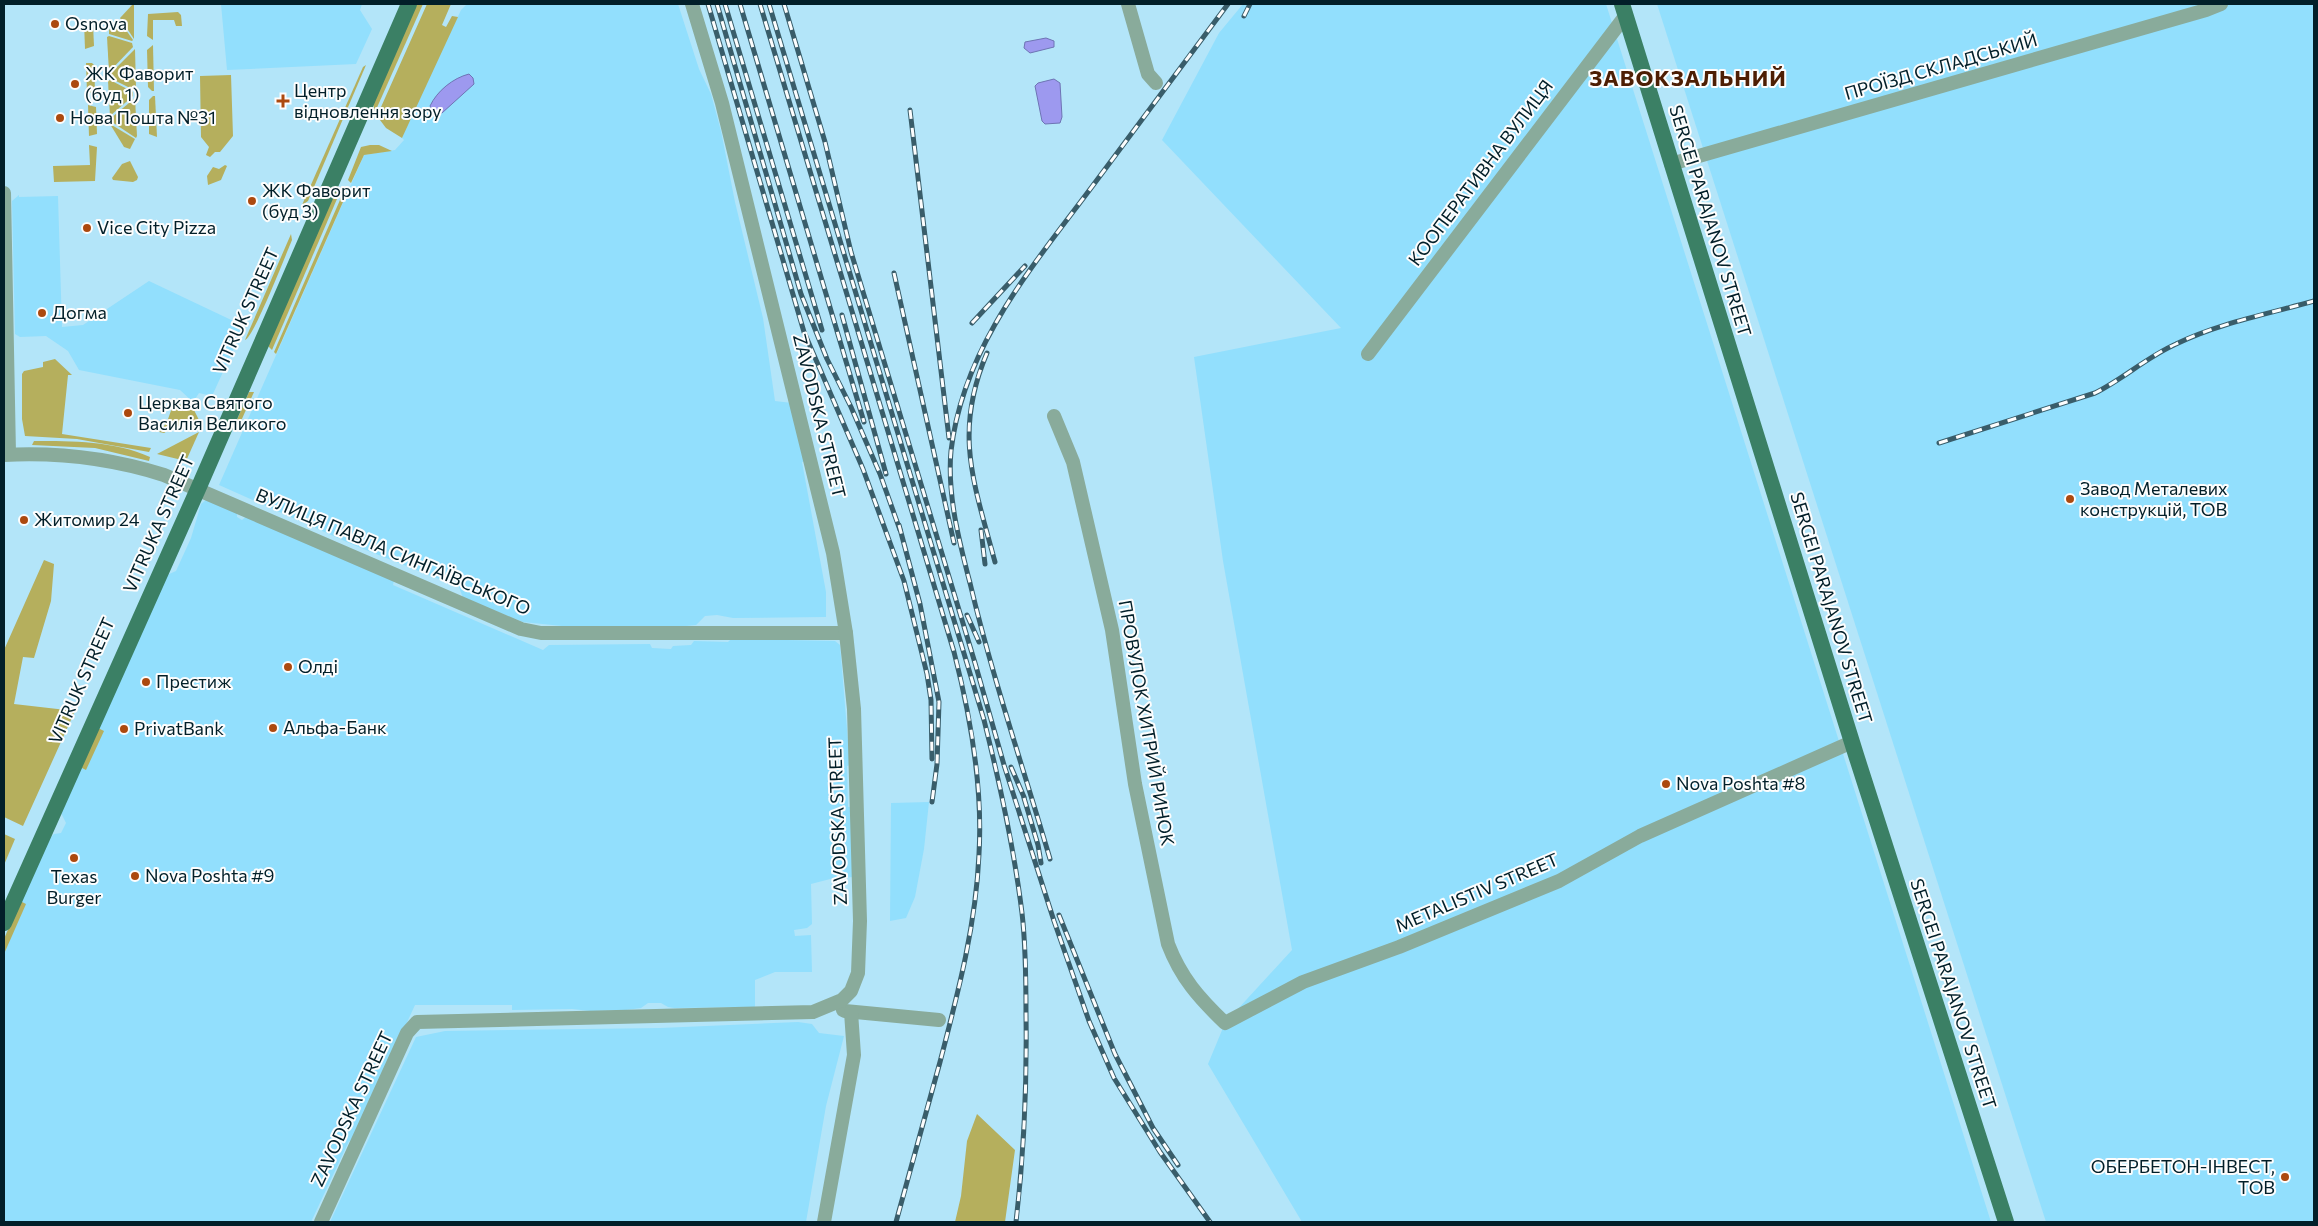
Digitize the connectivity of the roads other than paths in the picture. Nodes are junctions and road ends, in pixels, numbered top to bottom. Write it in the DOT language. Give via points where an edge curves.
graph roads {
  1 [pos="401,4"];
  2 [pos="409,4"];
  3 [pos="692,4"];
  4 [pos="1128,4"];
  5 [pos="2221,4"];
  6 [pos="1624,9"];
  7 [pos="1156,83"];
  8 [pos="1671,164"];
  9 [pos="4,192"];
  10 [pos="1368,354"];
  11 [pos="1054,416"];
  12 [pos="6,454"];
  13 [pos="194,487"];
  14 [pos="846,633"];
  15 [pos="1852,742"];
  16 [pos="4,907"];
  17 [pos="4,923"];
  18 [pos="837,1004"];
  19 [pos="851,1012"];
  20 [pos="939,1020"];
  21 [pos="1225,1023"];
  22 [pos="321,1222"];
  23 [pos="824,1222"];
  24 [pos="2006,1222"];
  1 -- 13 [label="main road, VITRUK STREET"];
  2 -- 13 [label="main road, VITRUKA STREET"];
  3 -- 14 [label="street, ZAVODSKA STREET" via="722,103 833,553"];
  4 -- 7 [label="street" via="1148,74"];
  5 -- 8 [label="street, ПРОЇЗД СКЛАДСЬКИЙ"];
  6 -- 8 [label="main road, SERGEI PARAJANOV STREET"];
  6 -- 10 [label="street, КООПЕРАТИВНА ВУЛИЦЯ"];
  8 -- 15 [label="main road, SERGEI PARAJANOV STREET"];
  9 -- 12 [label="street"];
  11 -- 21 [label="street, ПРОВУЛОК ХИТРИЙ РИНОК" via="1073,462 1112,630 1136,784 1168,944 1178,969 1206,1005"];
  12 -- 13 [label="street, ВУЛИЦЯ ПАВЛА СИНГАЇВСЬКОГО" via="102,458 164,474"];
  13 -- 14 [label="street, ВУЛИЦЯ ПАВЛА СИНГАЇВСЬКОГО" via="521,629 541,633 666,635"];
  13 -- 16 [label="main road, VITRUK STREET"];
  13 -- 17 [label="main road, VITRUKA STREET"];
  14 -- 18 [label="street, ZAVODSKA STREET" via="854,709 860,921 857,979 852,991"];
  15 -- 21 [label="street, METALISTIV STREET" via="1640,836 1559,881 1398,947 1302,982"];
  15 -- 24 [label="main road, SERGEI PARAJANOV STREET"];
  18 -- 19 [label="street"];
  18 -- 22 [label="street, ZAVODSKA STREET" via="813,1012 418,1022 407,1033"];
  19 -- 20 [label="street"];
  19 -- 23 [label="street" via="854,1055"];
}
